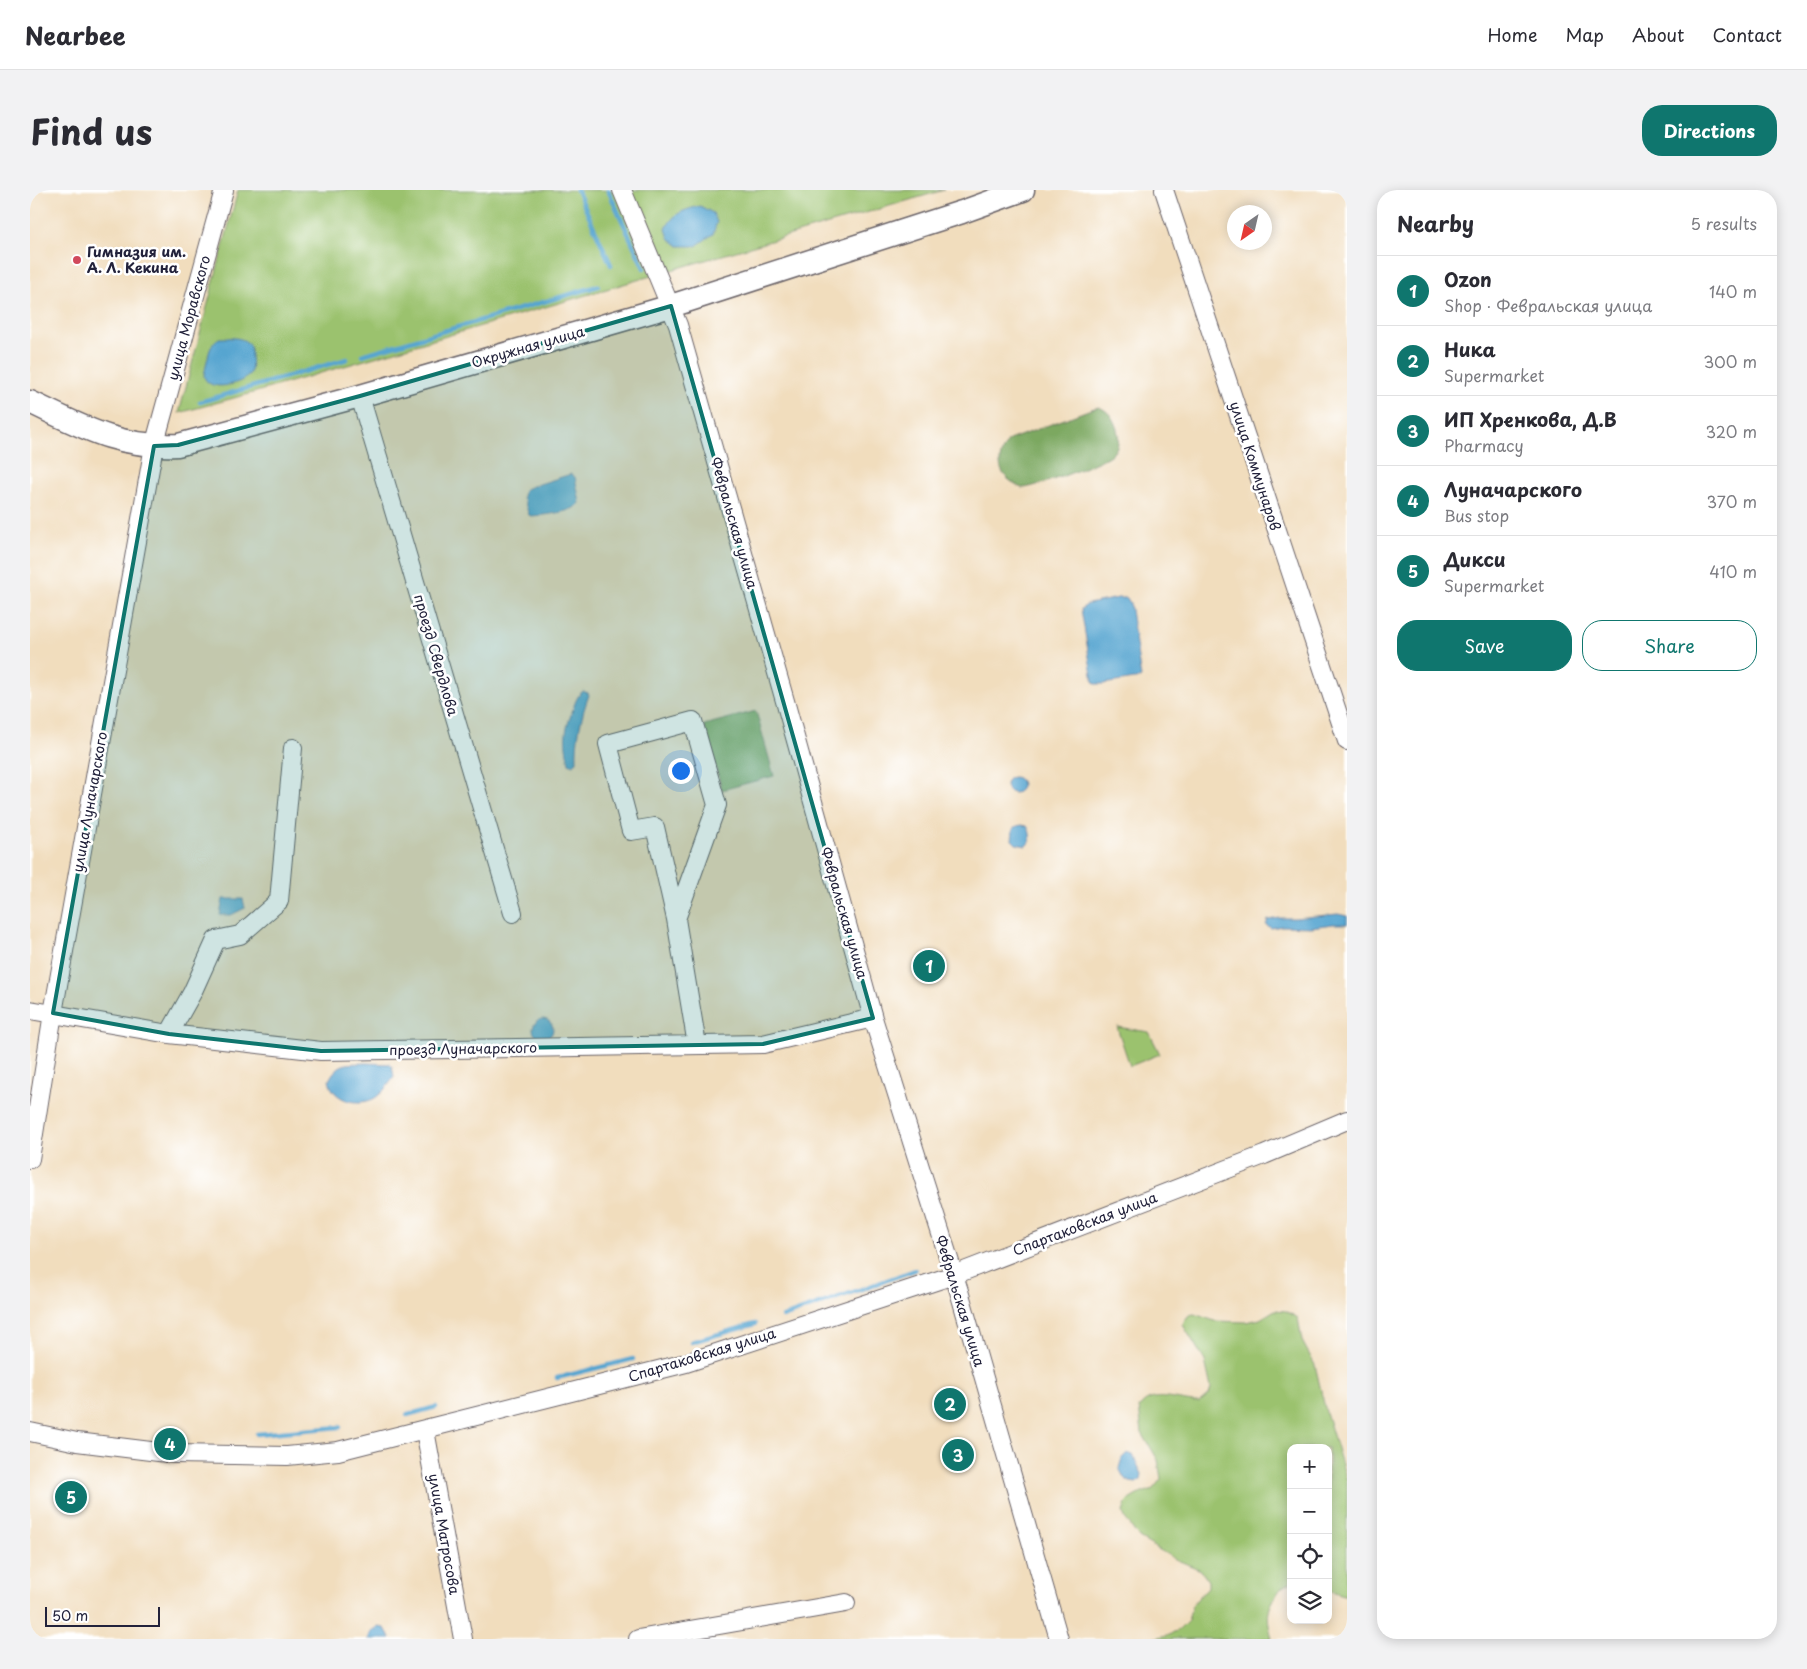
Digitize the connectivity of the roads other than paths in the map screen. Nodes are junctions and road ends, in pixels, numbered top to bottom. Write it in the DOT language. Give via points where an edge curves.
graph roads {
  1 [pos="224,190"];
  2 [pos="622,190"];
  3 [pos="1023,190"];
  4 [pos="1164,190"];
  5 [pos="671,306"];
  6 [pos="360,396"];
  7 [pos="30,402"];
  8 [pos="154,446"];
  9 [pos="1347,742"];
  10 [pos="293,748"];
  11 [pos="513,913"];
  12 [pos="676,919"];
  13 [pos="30,1010"];
  14 [pos="53,1013"];
  15 [pos="873,1018"];
  16 [pos="169,1034"];
  17 [pos="697,1045"];
  18 [pos="1347,1120"];
  19 [pos="30,1158"];
  20 [pos="954,1276"];
  21 [pos="425,1430"];
  22 [pos="30,1432"];
  23 [pos="846,1603"];
  24 [pos="463,1639"];
  25 [pos="638,1639"];
  26 [pos="1058,1639"];
  1 -- 8 [label="street, улица Моравского"];
  2 -- 5 [label="street, Февральская улица"];
  3 -- 5 [label="main road, Окружная улица"];
  4 -- 9 [label="street, улица Коммунаров"];
  5 -- 6 [label="main road, Окружная улица"];
  5 -- 15 [label="street, Февральская улица"];
  6 -- 8 [label="main road, Окружная улица" via="178,446"];
  6 -- 11 [label="street, проезд Свердлова"];
  7 -- 8 [label="main road, Окружная улица" via="105,436"];
  8 -- 14 [label="street, улица Луначарского"];
  10 -- 16 [label="street" via="279,901 240,935 216,940"];
  12 -- 12 [label="street" via="717,805 693,721 608,744 631,831 655,827"];
  12 -- 17 [label="street"];
  13 -- 14 [label="street, проезд Луначарского"];
  14 -- 16 [label="street, проезд Луначарского"];
  14 -- 19 [label="street, улица Луначарского"];
  15 -- 17 [label="street, проезд Луначарского" via="764,1044"];
  15 -- 20 [label="street, Февральская улица"];
  16 -- 17 [label="street, проезд Луначарского" via="321,1051"];
  18 -- 20 [label="street, Спартаковская улица"];
  20 -- 21 [label="street, Спартаковская улица" via="686,1362"];
  20 -- 26 [label="street, Февральская улица"];
  21 -- 22 [label="street, Спартаковская улица" via="338,1451 287,1456 175,1454 77,1442"];
  21 -- 24 [label="street, улица Матросова"];
  23 -- 25 [label="street"];
}
